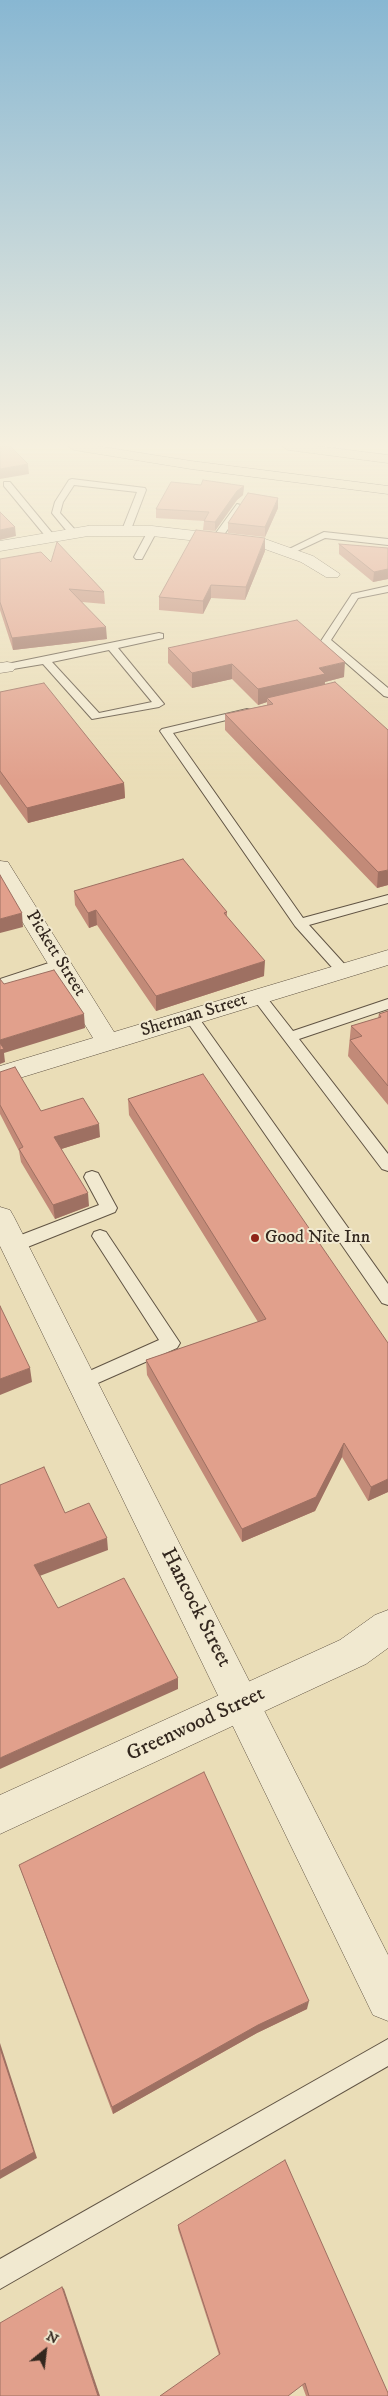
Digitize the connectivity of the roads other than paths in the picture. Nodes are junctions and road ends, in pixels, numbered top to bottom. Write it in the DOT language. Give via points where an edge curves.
graph roads {
  1 [pos="302,558"];
  2 [pos="332,574"];
  3 [pos="388,589"];
  4 [pos="159,636"];
  5 [pos="111,646"];
  6 [pos="45,660"];
  7 [pos="3,668"];
  8 [pos="388,694"];
  9 [pos="260,709"];
  10 [pos="0,867"];
  11 [pos="388,899"];
  12 [pos="300,923"];
  13 [pos="388,957"];
  14 [pos="61,963"];
  15 [pos="343,971"];
  16 [pos="0,984"];
  17 [pos="259,997"];
  18 [pos="388,1004"];
  19 [pos="191,1017"];
  20 [pos="289,1037"];
  21 [pos="108,1042"];
  22 [pos="0,1075"];
  23 [pos="388,1165"];
  24 [pos="92,1177"];
  25 [pos="0,1217"];
  26 [pos="100,1236"];
  27 [pos="14,1245"];
  28 [pos="388,1298"];
  29 [pos="82,1382"];
  30 [pos="388,1627"];
  31 [pos="243,1704"];
  32 [pos="0,1815"];
  33 [pos="388,2000"];
  34 [pos="388,2052"];
  35 [pos="0,2275"];
  1 -- 2 [label="street"];
  3 -- 8 [label="lane" via="355,596 326,641"];
  4 -- 5 [label="lane"];
  5 -- 6 [label="lane"];
  5 -- 6 [label="lane" via="159,704 96,717"];
  6 -- 7 [label="lane"];
  9 -- 12 [label="lane" via="166,731"];
  10 -- 14 [label="street, Pickett Street"];
  11 -- 12 [label="lane"];
  12 -- 15 [label="lane"];
  13 -- 15 [label="street, Sherman Street"];
  14 -- 16 [label="lane"];
  14 -- 21 [label="street, Pickett Street"];
  15 -- 17 [label="street, Sherman Street"];
  17 -- 19 [label="street, Sherman Street"];
  17 -- 20 [label="lane"];
  18 -- 20 [label="lane"];
  19 -- 21 [label="street, Sherman Street"];
  19 -- 28 [label="lane"];
  20 -- 23 [label="lane"];
  21 -- 22 [label="street, Sherman Street"];
  24 -- 27 [label="lane" via="109,1208"];
  25 -- 27 [label="street, Hancock Street"];
  26 -- 29 [label="lane" via="171,1343"];
  27 -- 29 [label="street, Hancock Street"];
  29 -- 31 [label="street, Hancock Street"];
  30 -- 31 [label="street, Greenwood Street" via="353,1652"];
  31 -- 32 [label="street, Greenwood Street"];
  31 -- 33 [label="street, Hancock Street"];
  34 -- 35 [label="lane"];
}
